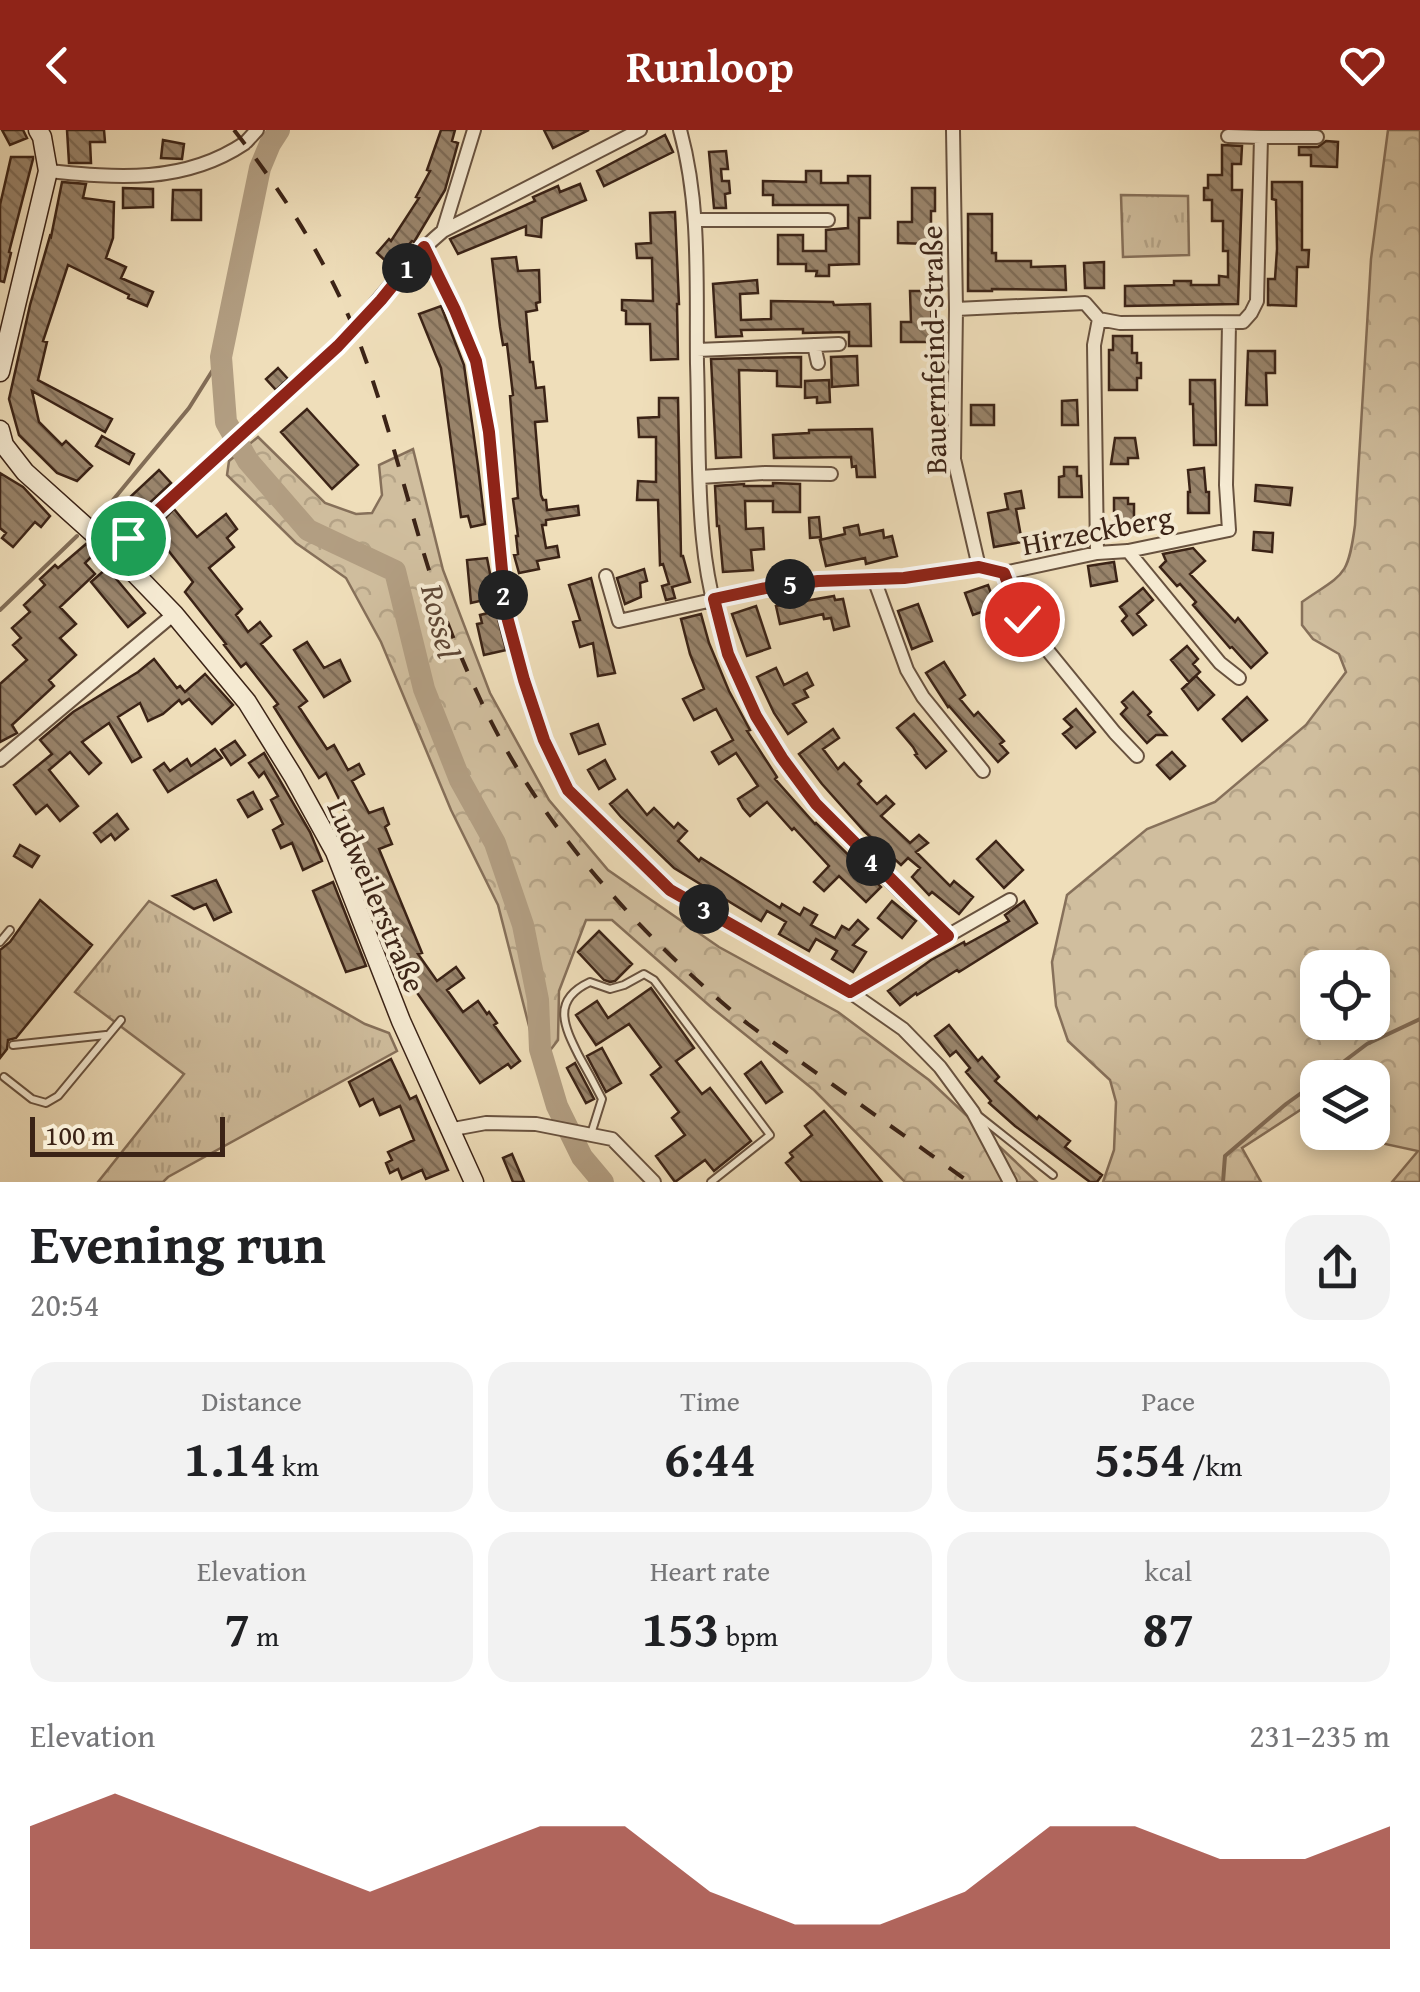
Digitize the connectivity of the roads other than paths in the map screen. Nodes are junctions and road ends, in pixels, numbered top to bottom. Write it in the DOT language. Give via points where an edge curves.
graph roads {
  1 [pos="38,130"];
  2 [pos="256,130"];
  3 [pos="474,130"];
  4 [pos="640,130"];
  5 [pos="680,130"];
  6 [pos="954,130"];
  7 [pos="1228,136"];
  8 [pos="1261,137"];
  9 [pos="1317,137"];
  10 [pos="48,171"];
  11 [pos="695,220"];
  12 [pos="828,220"];
  13 [pos="443,231"];
  14 [pos="424,247"];
  15 [pos="956,309"];
  16 [pos="1099,319"];
  17 [pos="1229,324"];
  18 [pos="839,344"];
  19 [pos="814,346"];
  20 [pos="697,350"];
  21 [pos="818,364"];
  22 [pos="0,372"];
  23 [pos="2,441"];
  24 [pos="831,474"];
  25 [pos="700,477"];
  26 [pos="1128,551"];
  27 [pos="114,552"];
  28 [pos="1097,553"];
  29 [pos="979,567"];
  30 [pos="1004,573"];
  31 [pos="606,576"];
  32 [pos="874,579"];
  33 [pos="714,599"];
  34 [pos="174,614"];
  35 [pos="1239,678"];
  36 [pos="1137,756"];
  37 [pos="0,760"];
  38 [pos="984,772"];
  39 [pos="1010,900"];
  40 [pos="10,930"];
  41 [pos="948,936"];
  42 [pos="0,942"];
  43 [pos="850,992"];
  44 [pos="121,1020"];
  45 [pos="108,1034"];
  46 [pos="13,1046"];
  47 [pos="4,1077"];
  48 [pos="973,1112"];
  49 [pos="448,1130"];
  50 [pos="587,1133"];
  51 [pos="1053,1175"];
  52 [pos="474,1182"];
  53 [pos="654,1182"];
  54 [pos="711,1182"];
  55 [pos="1010,1182"];
  1 -- 10 [label="main road"];
  2 -- 10 [label="street" via="204,165 172,173"];
  3 -- 13 [label="street"];
  4 -- 13 [label="street"];
  5 -- 11 [label="street"];
  6 -- 15 [label="street, Bauernfeind-Straße"];
  7 -- 8 [label="street"];
  8 -- 9 [label="street"];
  8 -- 17 [label="street" via="1257,300 1242,322"];
  10 -- 22 [label="main road"];
  11 -- 12 [label="street"];
  11 -- 20 [label="street"];
  13 -- 14 [label="street"];
  14 -- 27 [label="street" via="338,346"];
  14 -- 43 [label="street" via="476,361 506,613 544,740 568,790 670,890"];
  15 -- 16 [label="street" via="1085,303"];
  15 -- 29 [label="street, Bauernfeind-Straße" via="954,459"];
  16 -- 17 [label="street"];
  16 -- 28 [label="street"];
  17 -- 26 [label="street, Hirzeckberg" via="1229,530"];
  18 -- 19 [label="street"];
  19 -- 20 [label="street"];
  19 -- 21 [label="street"];
  20 -- 25 [label="street"];
  23 -- 27 [label="main road, Ludweilerstraße" via="25,472"];
  24 -- 25 [label="street"];
  25 -- 33 [label="street" via="702,541"];
  26 -- 28 [label="street, Hirzeckberg"];
  26 -- 35 [label="street"];
  27 -- 34 [label="main road, Ludweilerstraße"];
  28 -- 30 [label="street, Hirzeckberg"];
  29 -- 30 [label="street, Hirzeckberg"];
  29 -- 32 [label="street"];
  30 -- 36 [label="street" via="1022,619"];
  31 -- 33 [label="street" via="618,621"];
  32 -- 33 [label="street"];
  32 -- 38 [label="street" via="922,697"];
  33 -- 41 [label="street" via="728,654 782,758 816,804"];
  34 -- 37 [label="street"];
  34 -- 49 [label="main road, Ludweilerstraße" via="247,702 335,852"];
  39 -- 41 [label="street"];
  40 -- 42 [label="lane"];
  41 -- 43 [label="street"];
  43 -- 48 [label="street" via="903,1029"];
  44 -- 45 [label="lane"];
  45 -- 46 [label="lane"];
  45 -- 47 [label="lane" via="46,1102"];
  48 -- 51 [label="lane"];
  48 -- 55 [label="street"];
  49 -- 50 [label="street" via="548,1124"];
  49 -- 52 [label="main road, Ludweilerstraße"];
  50 -- 53 [label="street" via="612,1139"];
  50 -- 54 [label="lane" via="602,1099 565,1028 568,999 590,982 610,989 644,974 770,1135"];
}
